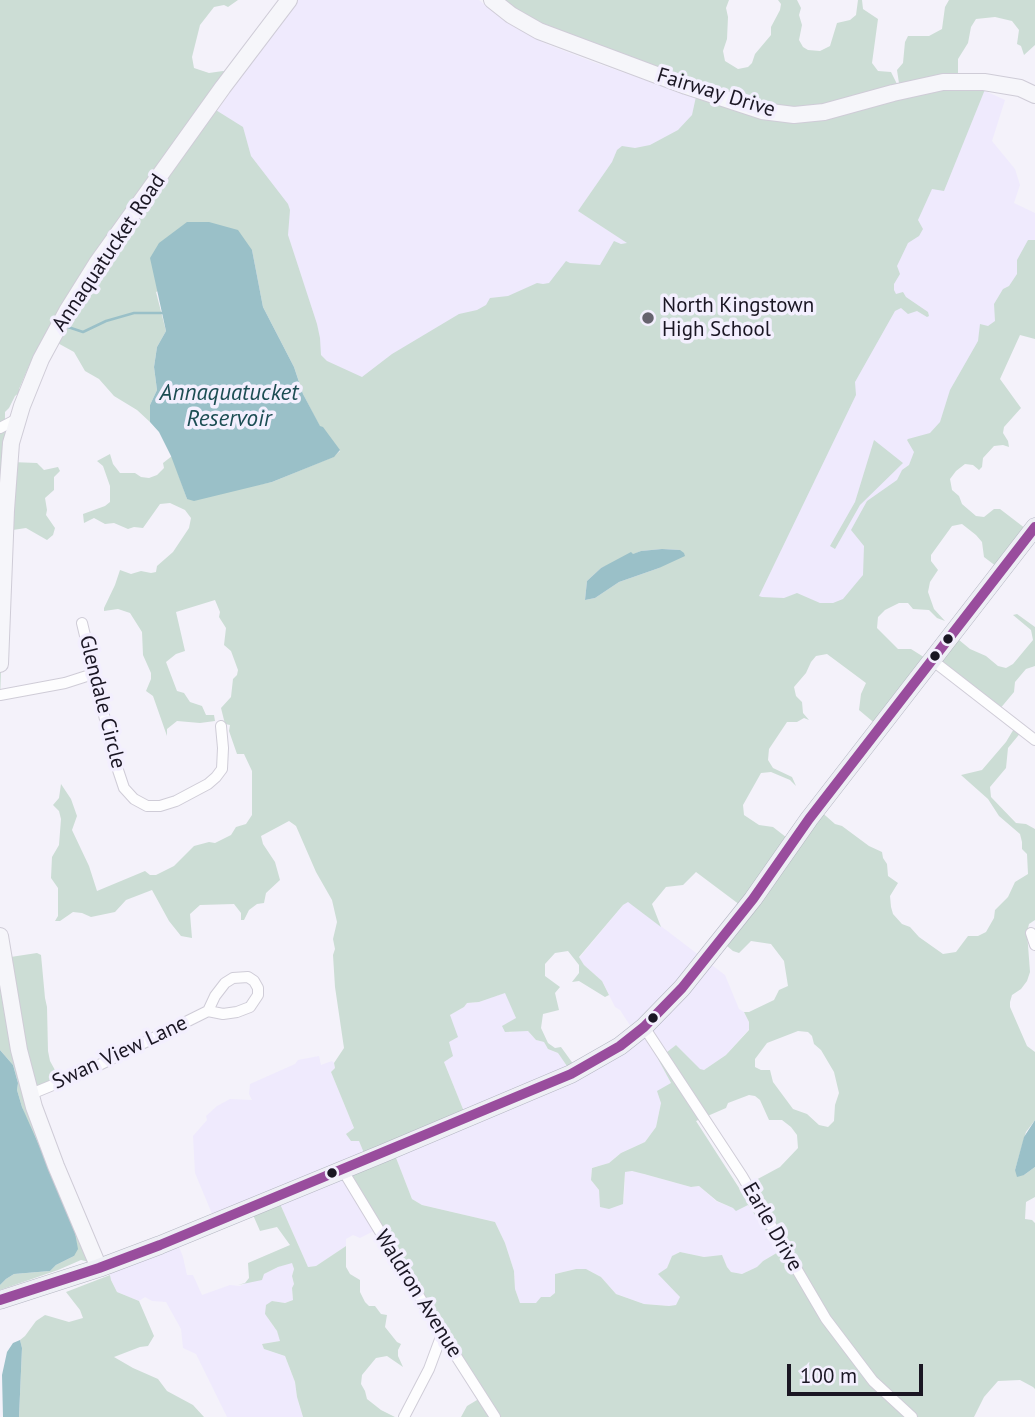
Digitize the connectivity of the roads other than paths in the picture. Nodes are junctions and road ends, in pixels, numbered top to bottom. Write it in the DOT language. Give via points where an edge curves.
graph roads {
  1 [pos="289,0"];
  2 [pos="492,0"];
  3 [pos="1035,95"];
  4 [pos="19,418"];
  5 [pos="0,428"];
  6 [pos="1035,527"];
  7 [pos="82,623"];
  8 [pos="932,660"];
  9 [pos="0,664"];
  10 [pos="93,674"];
  11 [pos="0,695"];
  12 [pos="221,726"];
  13 [pos="1035,740"];
  14 [pos="0,936"];
  15 [pos="208,1011"];
  16 [pos="644,1027"];
  17 [pos="31,1094"];
  18 [pos="342,1169"];
  19 [pos="99,1268"];
  20 [pos="0,1300"];
  21 [pos="442,1334"];
  22 [pos="404,1417"];
  23 [pos="495,1417"];
  24 [pos="912,1417"];
  1 -- 4 [label="street, Annaquatucket Road" via="97,262 41,359"];
  2 -- 3 [label="street, Fairway Drive" via="539,31 762,111 824,112 943,82 984,82"];
  4 -- 5 [label="street"];
  4 -- 9 [label="street, Annaquatucket Road" via="11,443"];
  6 -- 8 [label="main road"];
  7 -- 10 [label="street, Glendale Circle"];
  8 -- 13 [label="street"];
  8 -- 16 [label="main road" via="813,813 753,899 682,988"];
  10 -- 11 [label="street"];
  10 -- 12 [label="street, Glendale Circle" via="124,788 147,806 176,801 216,777 223,759"];
  14 -- 17 [label="street"];
  15 -- 15 [label="street, Swan View Lane" via="233,978 248,977 258,988 250,1007 223,1014"];
  15 -- 17 [label="street, Swan View Lane"];
  16 -- 18 [label="main road" via="571,1074"];
  16 -- 24 [label="street, Earle Drive" via="827,1319 873,1381"];
  17 -- 19 [label="street"];
  18 -- 19 [label="main road"];
  18 -- 21 [label="street, Waldron Avenue"];
  19 -- 20 [label="main road"];
  21 -- 22 [label="street"];
  21 -- 23 [label="street, Waldron Avenue"];
}
